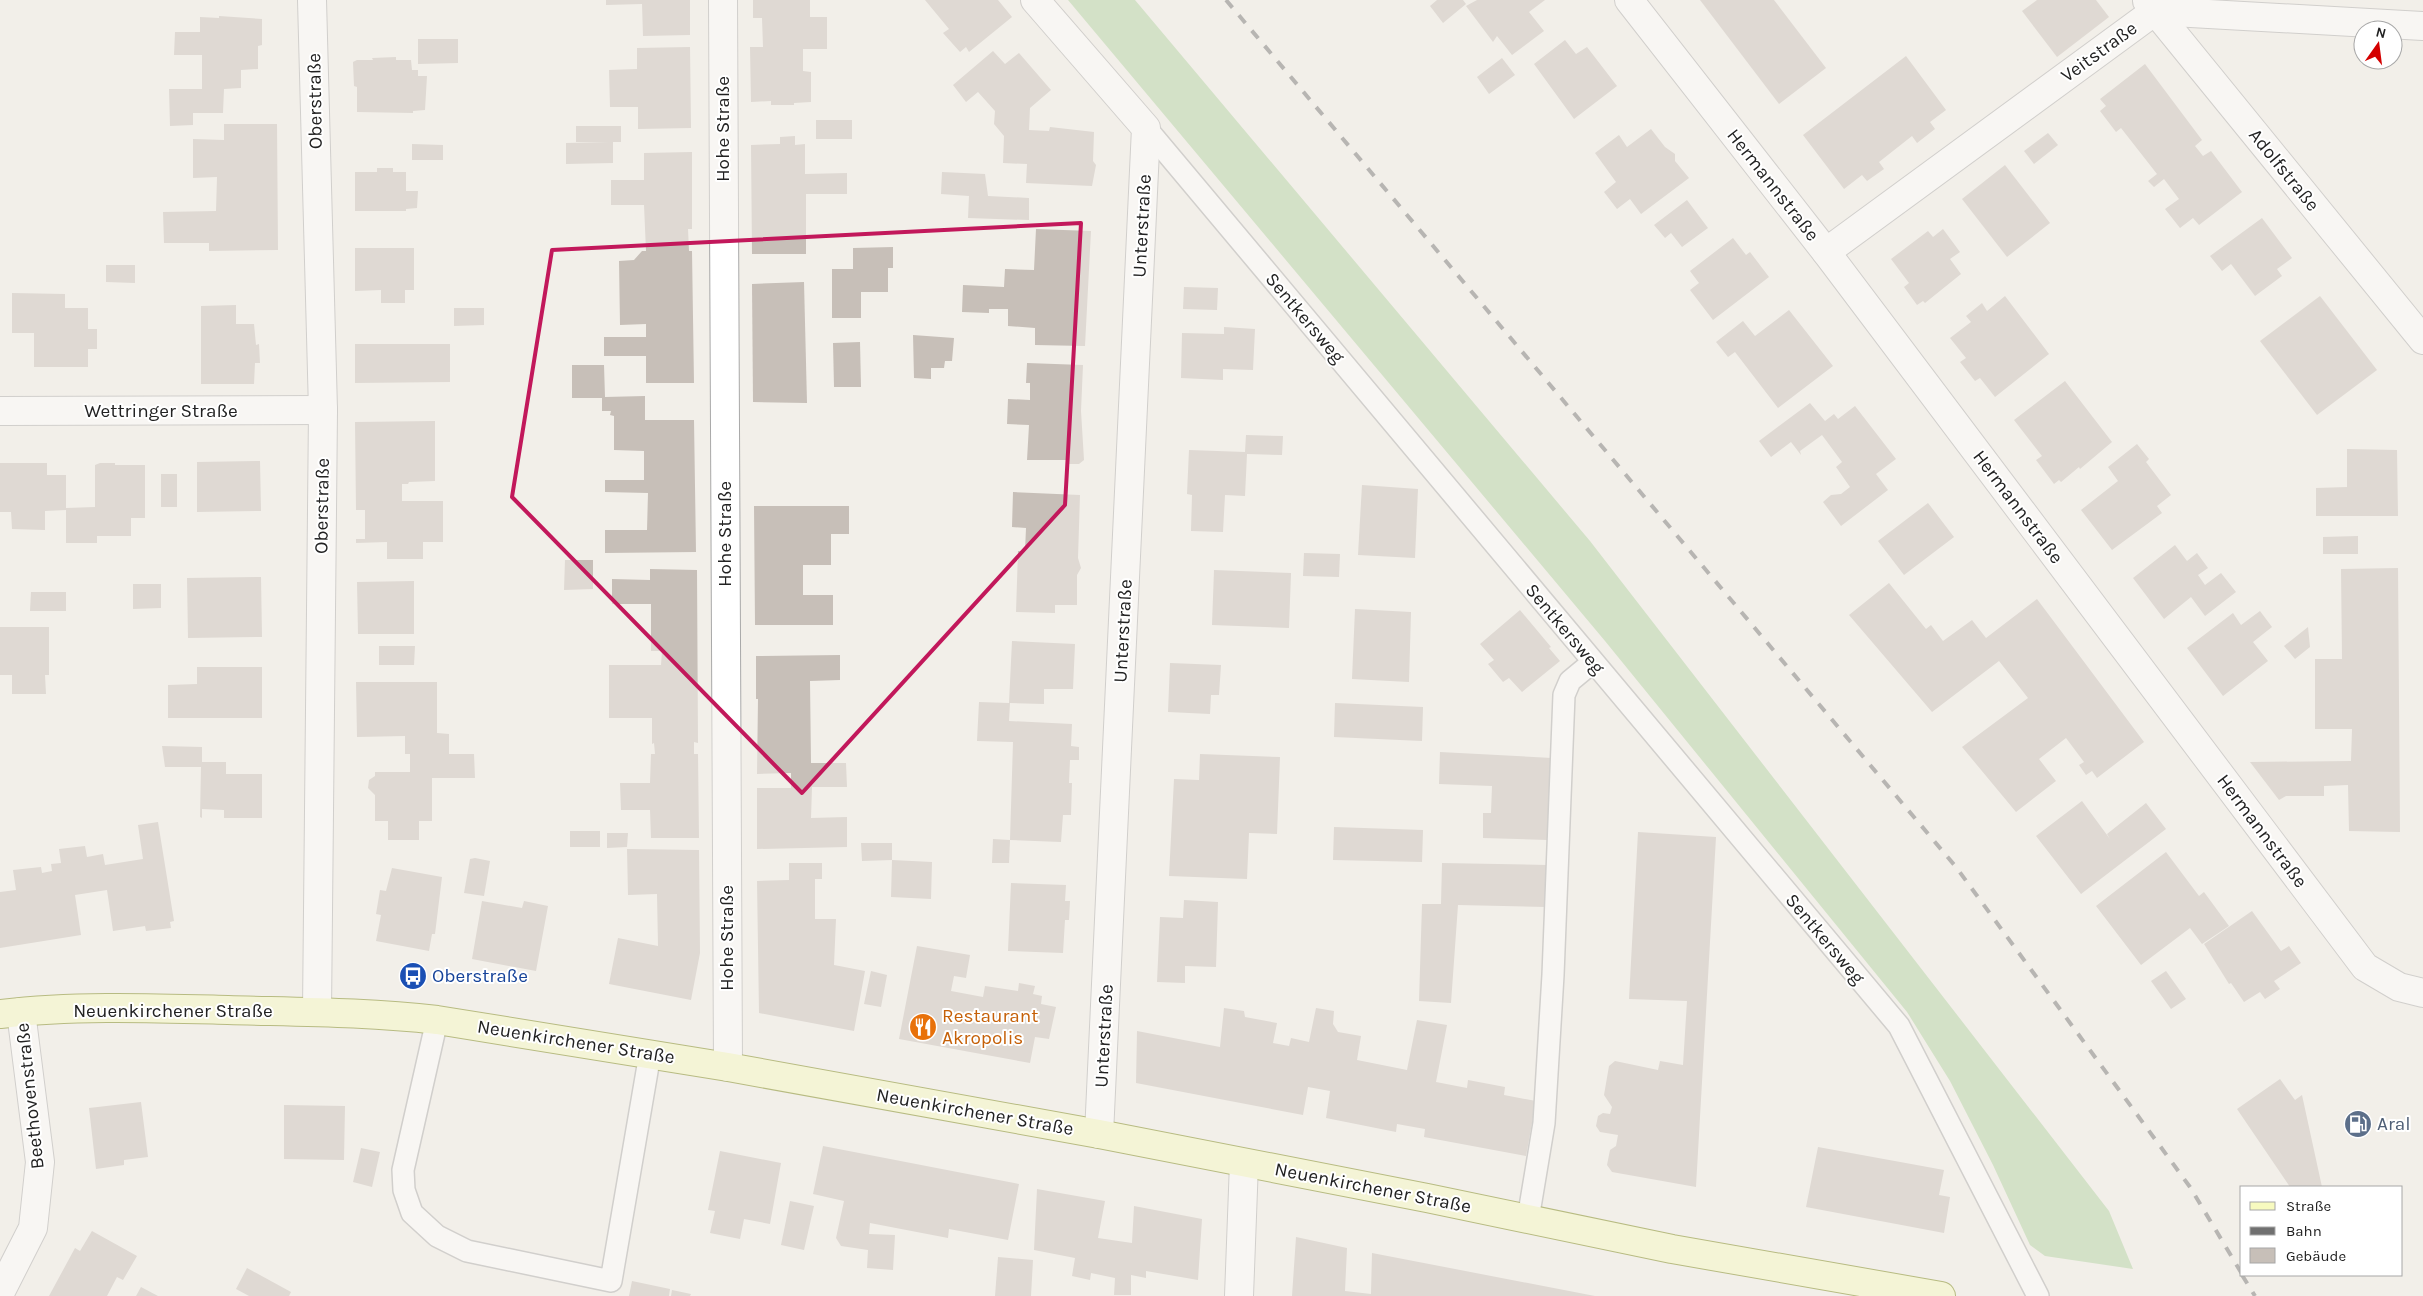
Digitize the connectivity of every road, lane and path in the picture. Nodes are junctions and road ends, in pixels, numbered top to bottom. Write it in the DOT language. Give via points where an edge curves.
graph roads {
  1 [pos="312,0"];
  2 [pos="723,0"];
  3 [pos="1035,0"];
  4 [pos="1629,0"];
  5 [pos="2150,6"];
  6 [pos="2423,26"];
  7 [pos="1146,128"];
  8 [pos="1826,252"];
  9 [pos="2423,340"];
  10 [pos="323,410"];
  11 [pos="0,411"];
  12 [pos="1593,662"];
  13 [pos="2423,993"];
  14 [pos="318,1012"];
  15 [pos="10,1013"];
  16 [pos="437,1020"];
  17 [pos="650,1054"];
  18 [pos="728,1067"];
  19 [pos="1099,1134"];
  20 [pos="1244,1163"];
  21 [pos="1528,1219"];
  22 [pos="0,1293"];
  23 [pos="1240,1296"];
  24 [pos="1941,1296"];
  25 [pos="2038,1296"];
  1 -- 10 [label="street, Oberstraße"];
  2 -- 18 [label="street, Hohe Straße"];
  3 -- 7 [label="street, Sentkersweg"];
  4 -- 8 [label="street, Hermannstraße"];
  5 -- 6 [label="street, Veitstraße"];
  5 -- 8 [label="street, Veitstraße"];
  5 -- 9 [label="street, Adolfstraße"];
  7 -- 12 [label="lane, Sentkersweg"];
  7 -- 19 [label="street, Unterstraße"];
  8 -- 13 [label="street, Hermannstraße" via="2365,967 2399,987"];
  10 -- 11 [label="street, Wettringer Straße"];
  10 -- 14 [label="street, Oberstraße"];
  12 -- 21 [label="lane" via="1570,681 1564,695 1544,1123"];
  12 -- 25 [label="lane, Sentkersweg" via="1898,1026"];
  14 -- 15 [label="street, Neuenkirchener Straße" via="139,1009"];
  14 -- 16 [label="street, Neuenkirchener Straße"];
  15 -- 22 [label="street, Beethovenstraße" via="40,1162 33,1228"];
  16 -- 17 [label="street, Neuenkirchener Straße"];
  16 -- 17 [label="lane" via="403,1170 404,1190 412,1213 436,1236 467,1251 611,1281"];
  17 -- 18 [label="street, Neuenkirchener Straße"];
  18 -- 19 [label="street, Neuenkirchener Straße"];
  19 -- 20 [label="street, Neuenkirchener Straße"];
  20 -- 21 [label="street, Neuenkirchener Straße"];
  20 -- 23 [label="street"];
  21 -- 24 [label="street, Neuenkirchener Straße" via="1672,1249"];
}
